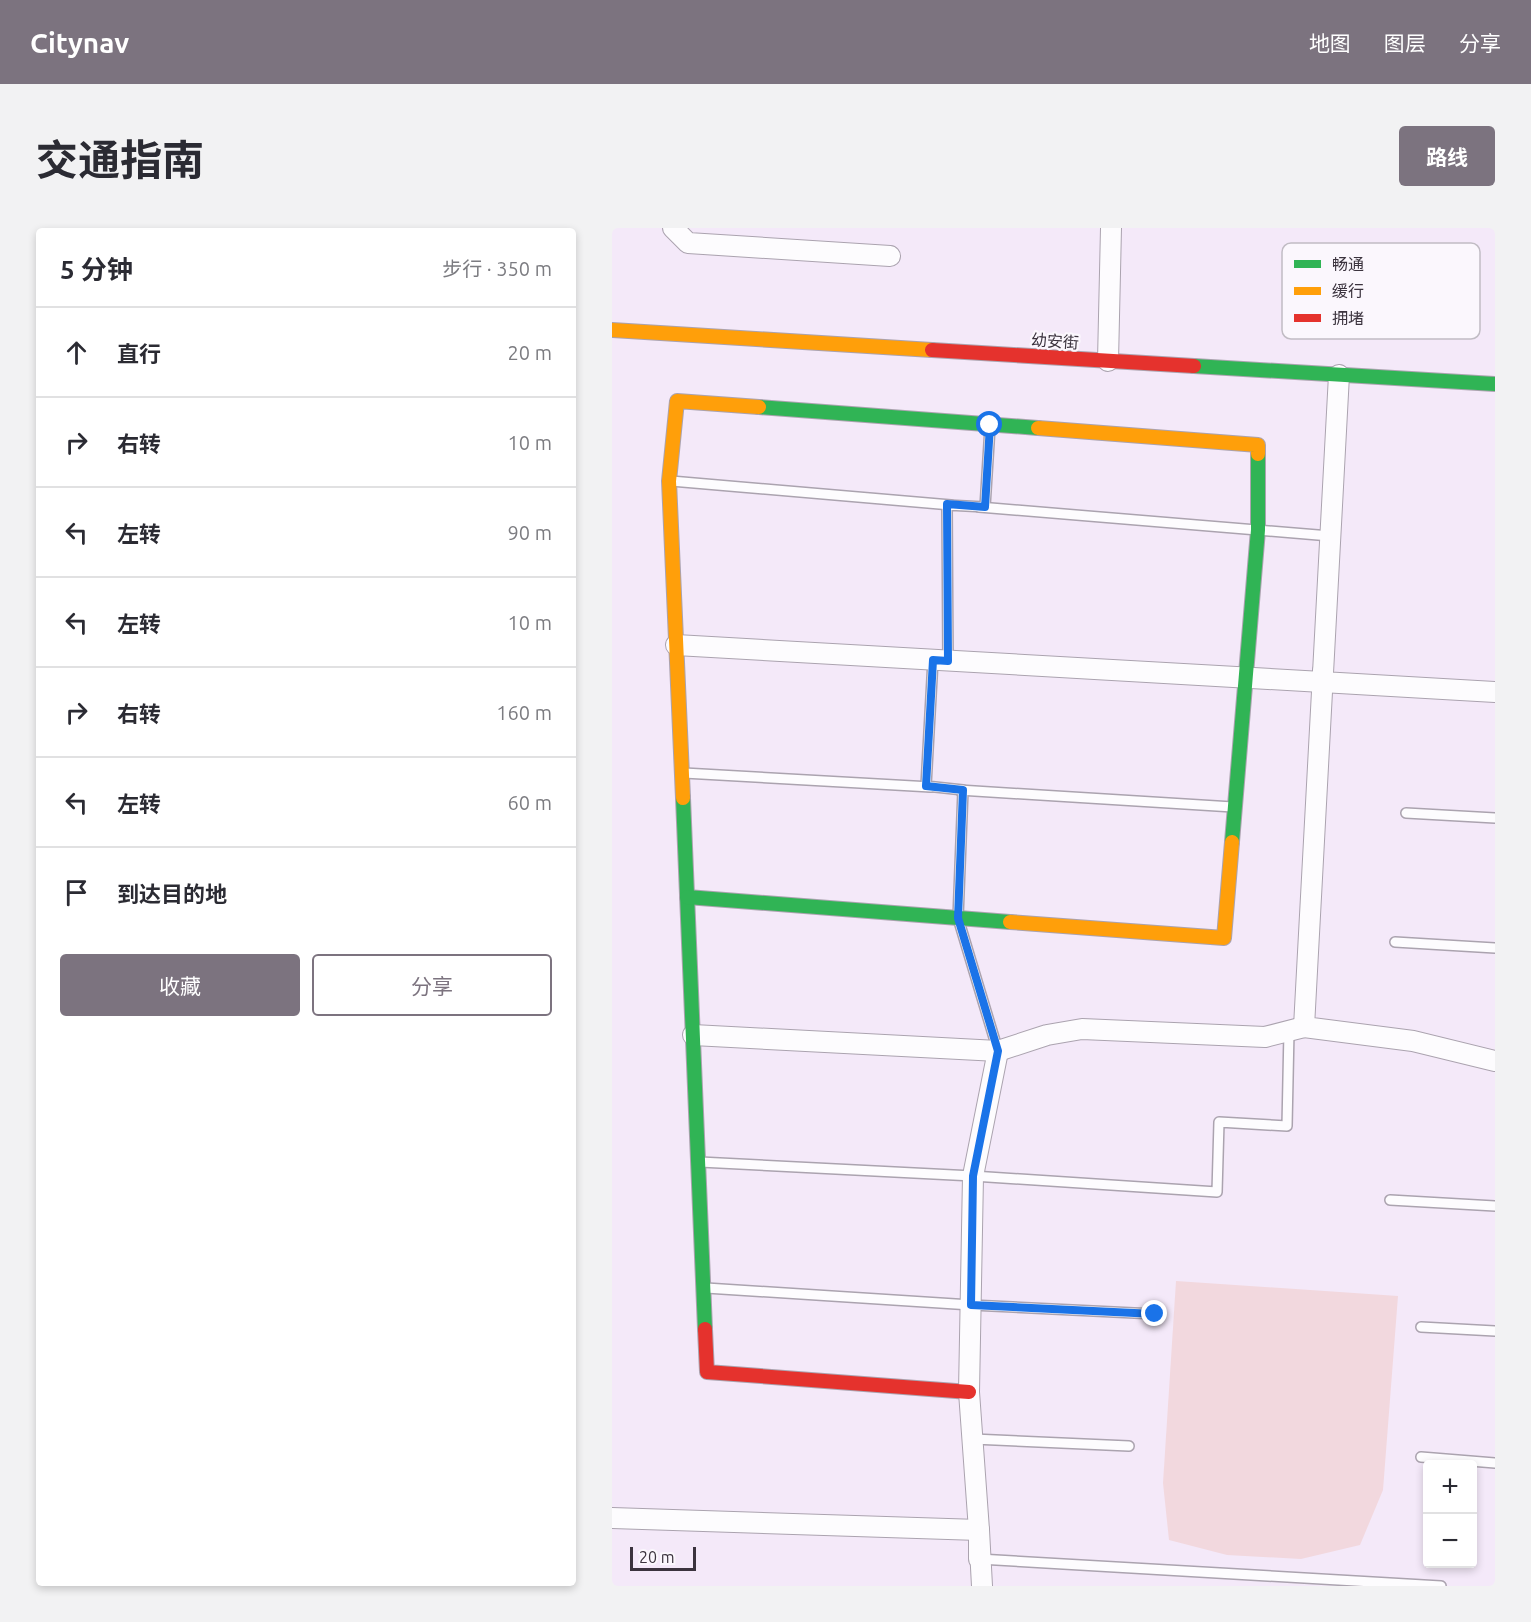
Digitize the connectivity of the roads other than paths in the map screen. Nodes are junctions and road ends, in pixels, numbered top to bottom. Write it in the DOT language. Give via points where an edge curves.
graph roads {
  1 [pos="673,228"];
  2 [pos="1112,228"];
  3 [pos="891,256"];
  4 [pos="612,330"];
  5 [pos="1108,361"];
  6 [pos="1339,375"];
  7 [pos="1495,384"];
  8 [pos="990,425"];
  9 [pos="669,481"];
  10 [pos="947,504"];
  11 [pos="985,507"];
  12 [pos="1258,530"];
  13 [pos="1331,536"];
  14 [pos="676,645"];
  15 [pos="940,660"];
  16 [pos="1322,682"];
  17 [pos="1495,692"];
  18 [pos="682,773"];
  19 [pos="926,786"];
  20 [pos="963,790"];
  21 [pos="1235,807"];
  22 [pos="1406,813"];
  23 [pos="1495,818"];
  24 [pos="687,897"];
  25 [pos="958,918"];
  26 [pos="1395,942"];
  27 [pos="1495,948"];
  28 [pos="1297,1029"];
  29 [pos="693,1035"];
  30 [pos="998,1051"];
  31 [pos="1495,1061"];
  32 [pos="698,1162"];
  33 [pos="973,1176"];
  34 [pos="1390,1200"];
  35 [pos="1495,1206"];
  36 [pos="703,1288"];
  37 [pos="971,1305"];
  38 [pos="1155,1314"];
  39 [pos="1421,1327"];
  40 [pos="1495,1331"];
  41 [pos="969,1392"];
  42 [pos="973,1438"];
  43 [pos="1130,1446"];
  44 [pos="1421,1457"];
  45 [pos="1495,1462"];
  46 [pos="612,1518"];
  47 [pos="980,1530"];
  48 [pos="980,1559"];
  49 [pos="982,1586"];
  50 [pos="1441,1586"];
  1 -- 3 [label="street" via="687,243"];
  2 -- 5 [label="street"];
  4 -- 5 [label="street, 幼安街"];
  5 -- 6 [label="street, 幼安街"];
  6 -- 7 [label="street, 幼安街"];
  6 -- 13 [label="street"];
  8 -- 9 [label="street" via="677,401"];
  8 -- 11 [label="lane"];
  8 -- 12 [label="street" via="1258,445"];
  9 -- 10 [label="lane"];
  9 -- 14 [label="street"];
  10 -- 11 [label="lane"];
  10 -- 15 [label="lane"];
  11 -- 12 [label="lane"];
  12 -- 13 [label="lane"];
  12 -- 21 [label="street"];
  13 -- 16 [label="street"];
  14 -- 15 [label="street"];
  14 -- 18 [label="street"];
  15 -- 16 [label="street"];
  15 -- 19 [label="lane"];
  16 -- 17 [label="street"];
  16 -- 28 [label="street"];
  18 -- 19 [label="lane"];
  18 -- 24 [label="street"];
  19 -- 20 [label="lane"];
  20 -- 21 [label="lane"];
  20 -- 25 [label="lane"];
  21 -- 25 [label="street" via="1224,938"];
  22 -- 23 [label="lane"];
  24 -- 25 [label="street"];
  24 -- 29 [label="street"];
  25 -- 30 [label="lane"];
  26 -- 27 [label="lane"];
  28 -- 30 [label="street" via="1264,1037 1082,1029 1047,1035"];
  28 -- 31 [label="street" via="1413,1041"];
  28 -- 33 [label="lane" via="1287,1126 1219,1122 1217,1192"];
  29 -- 30 [label="street"];
  29 -- 32 [label="street"];
  30 -- 33 [label="street"];
  32 -- 33 [label="lane"];
  32 -- 36 [label="street"];
  33 -- 37 [label="street"];
  34 -- 35 [label="lane"];
  36 -- 37 [label="lane"];
  36 -- 41 [label="street" via="707,1372"];
  37 -- 38 [label="lane"];
  37 -- 41 [label="street"];
  39 -- 40 [label="lane"];
  41 -- 42 [label="street"];
  42 -- 43 [label="lane"];
  42 -- 47 [label="street"];
  44 -- 45 [label="lane"];
  46 -- 47 [label="street"];
  47 -- 48 [label="street"];
  48 -- 49 [label="street"];
  48 -- 50 [label="lane"];
}
